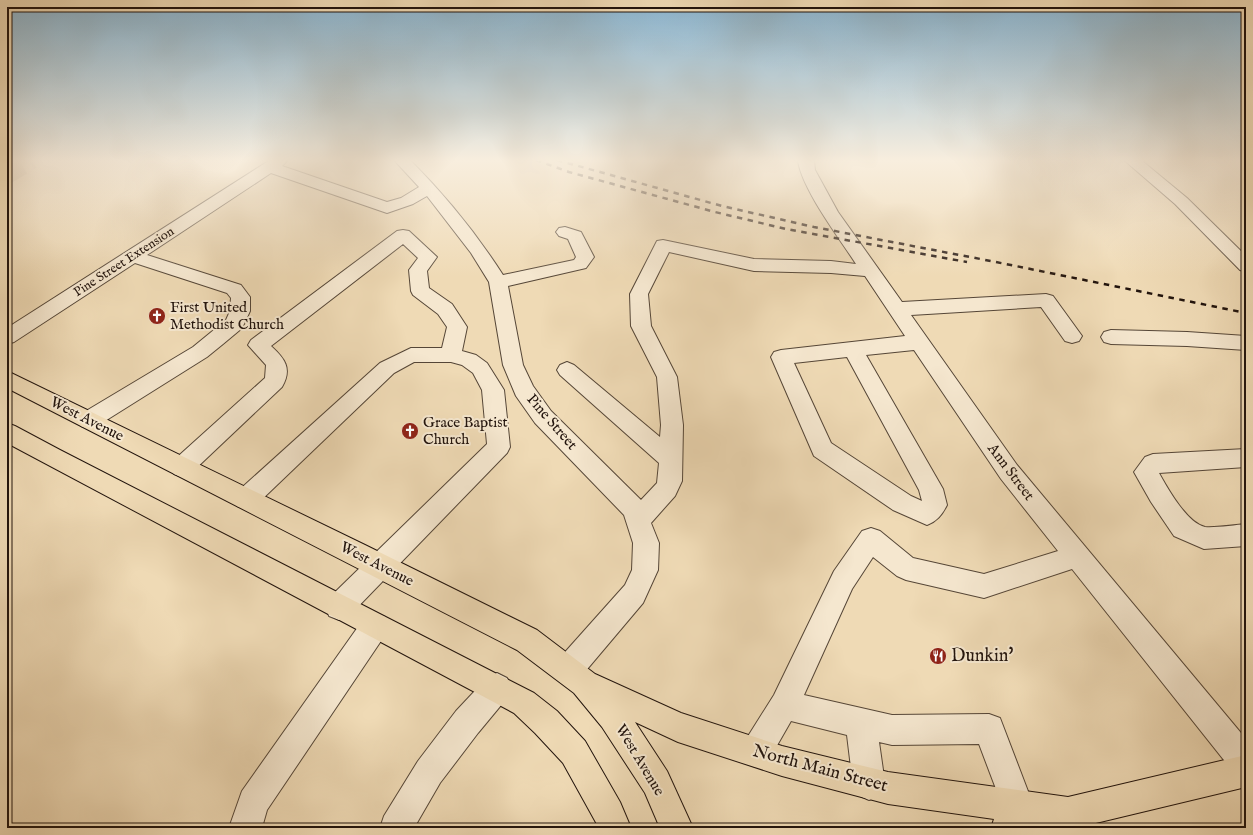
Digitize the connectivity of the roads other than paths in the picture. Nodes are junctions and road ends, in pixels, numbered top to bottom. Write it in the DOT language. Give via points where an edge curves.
graph roads {
  1 [pos="221,199"];
  2 [pos="364,199"];
  3 [pos="410,199"];
  4 [pos="438,199"];
  5 [pos="823,199"];
  6 [pos="1179,199"];
  7 [pos="565,232"];
  8 [pos="132,256"];
  9 [pos="1246,266"];
  10 [pos="870,271"];
  11 [pos="498,282"];
  12 [pos="897,309"];
  13 [pos="1072,336"];
  14 [pos="7,337"];
  15 [pos="1111,337"];
  16 [pos="919,342"];
  17 [pos="1246,343"];
  18 [pos="853,350"];
  19 [pos="451,355"];
  20 [pos="568,370"];
  21 [pos="8,381"];
  22 [pos="89,420"];
  23 [pos="7,432"];
  24 [pos="1246,458"];
  25 [pos="671,460"];
  26 [pos="182,467"];
  27 [pos="246,498"];
  28 [pos="638,520"];
  29 [pos="1246,535"];
  30 [pos="1077,556"];
  31 [pos="381,566"];
  32 [pos="339,607"];
  33 [pos="375,626"];
  34 [pos="576,676"];
  35 [pos="496,688"];
  36 [pos="784,705"];
  37 [pos="861,722"];
  38 [pos="756,752"];
  39 [pos="1246,762"];
  40 [pos="1246,771"];
  41 [pos="869,784"];
  42 [pos="1012,817"];
  43 [pos="248,828"];
  44 [pos="396,828"];
  45 [pos="615,828"];
  46 [pos="677,828"];
  1 -- 8 [label="street, Pine Street Extension"];
  2 -- 3 [label="street" via="387,208"];
  4 -- 11 [label="street, Pine Street" via="478,250"];
  5 -- 10 [label="street, Ann Street"];
  6 -- 9 [label="street"];
  7 -- 11 [label="street" via="575,236 585,257 580,264"];
  8 -- 14 [label="street, Pine Street Extension"];
  8 -- 22 [label="street" via="234,289 241,297 240,311 234,324 200,352"];
  10 -- 12 [label="street, Ann Street"];
  10 -- 25 [label="street" via="831,266 754,265 663,245 639,294 641,326 667,377 672,424"];
  11 -- 28 [label="street, Pine Street" via="512,365 524,390 543,417 634,509"];
  12 -- 13 [label="street" via="1046,300"];
  12 -- 16 [label="street, Ann Street"];
  15 -- 17 [label="street"];
  16 -- 18 [label="street"];
  16 -- 30 [label="street, Ann Street" via="1009,472"];
  18 -- 18 [label="street" via="781,357 822,449 902,503 927,514 935,505 931,489"];
  19 -- 26 [label="street" via="457,327 445,309 420,291 418,270 428,257 403,234 258,344 276,363 276,381"];
  19 -- 27 [label="street" via="411,355 387,368"];
  19 -- 31 [label="street" via="469,360 480,368 493,390 499,447"];
  20 -- 25 [label="street"];
  21 -- 22 [label="main road, West Avenue"];
  22 -- 26 [label="main road, West Avenue"];
  23 -- 32 [label="main road"];
  24 -- 29 [label="street" via="1153,464 1146,472 1183,528 1204,538"];
  25 -- 28 [label="street" via="667,489"];
  26 -- 27 [label="main road, West Avenue"];
  27 -- 31 [label="main road, West Avenue"];
  28 -- 34 [label="street, Pine Street" via="646,543 645,570 634,594"];
  30 -- 36 [label="street" via="984,586 906,568 871,539 844,580"];
  30 -- 39 [label="street, Ann Street"];
  31 -- 32 [label="street"];
  31 -- 34 [label="main road, West Avenue" via="527,640"];
  32 -- 33 [label="main road"];
  33 -- 35 [label="main road"];
  33 -- 43 [label="street" via="253,802 246,825"];
  34 -- 38 [label="main road, North Main Street" via="678,727"];
  34 -- 46 [label="main road, West Avenue" via="613,716 656,782"];
  35 -- 44 [label="street" via="429,772"];
  35 -- 45 [label="main road" via="524,703 574,752"];
  36 -- 37 [label="street"];
  36 -- 38 [label="street"];
  37 -- 41 [label="street"];
  37 -- 42 [label="street" via="892,730 989,729"];
  38 -- 41 [label="main road, North Main Street"];
  40 -- 42 [label="main road, North Main Street" via="1067,813"];
  41 -- 42 [label="main road, North Main Street"];
}
